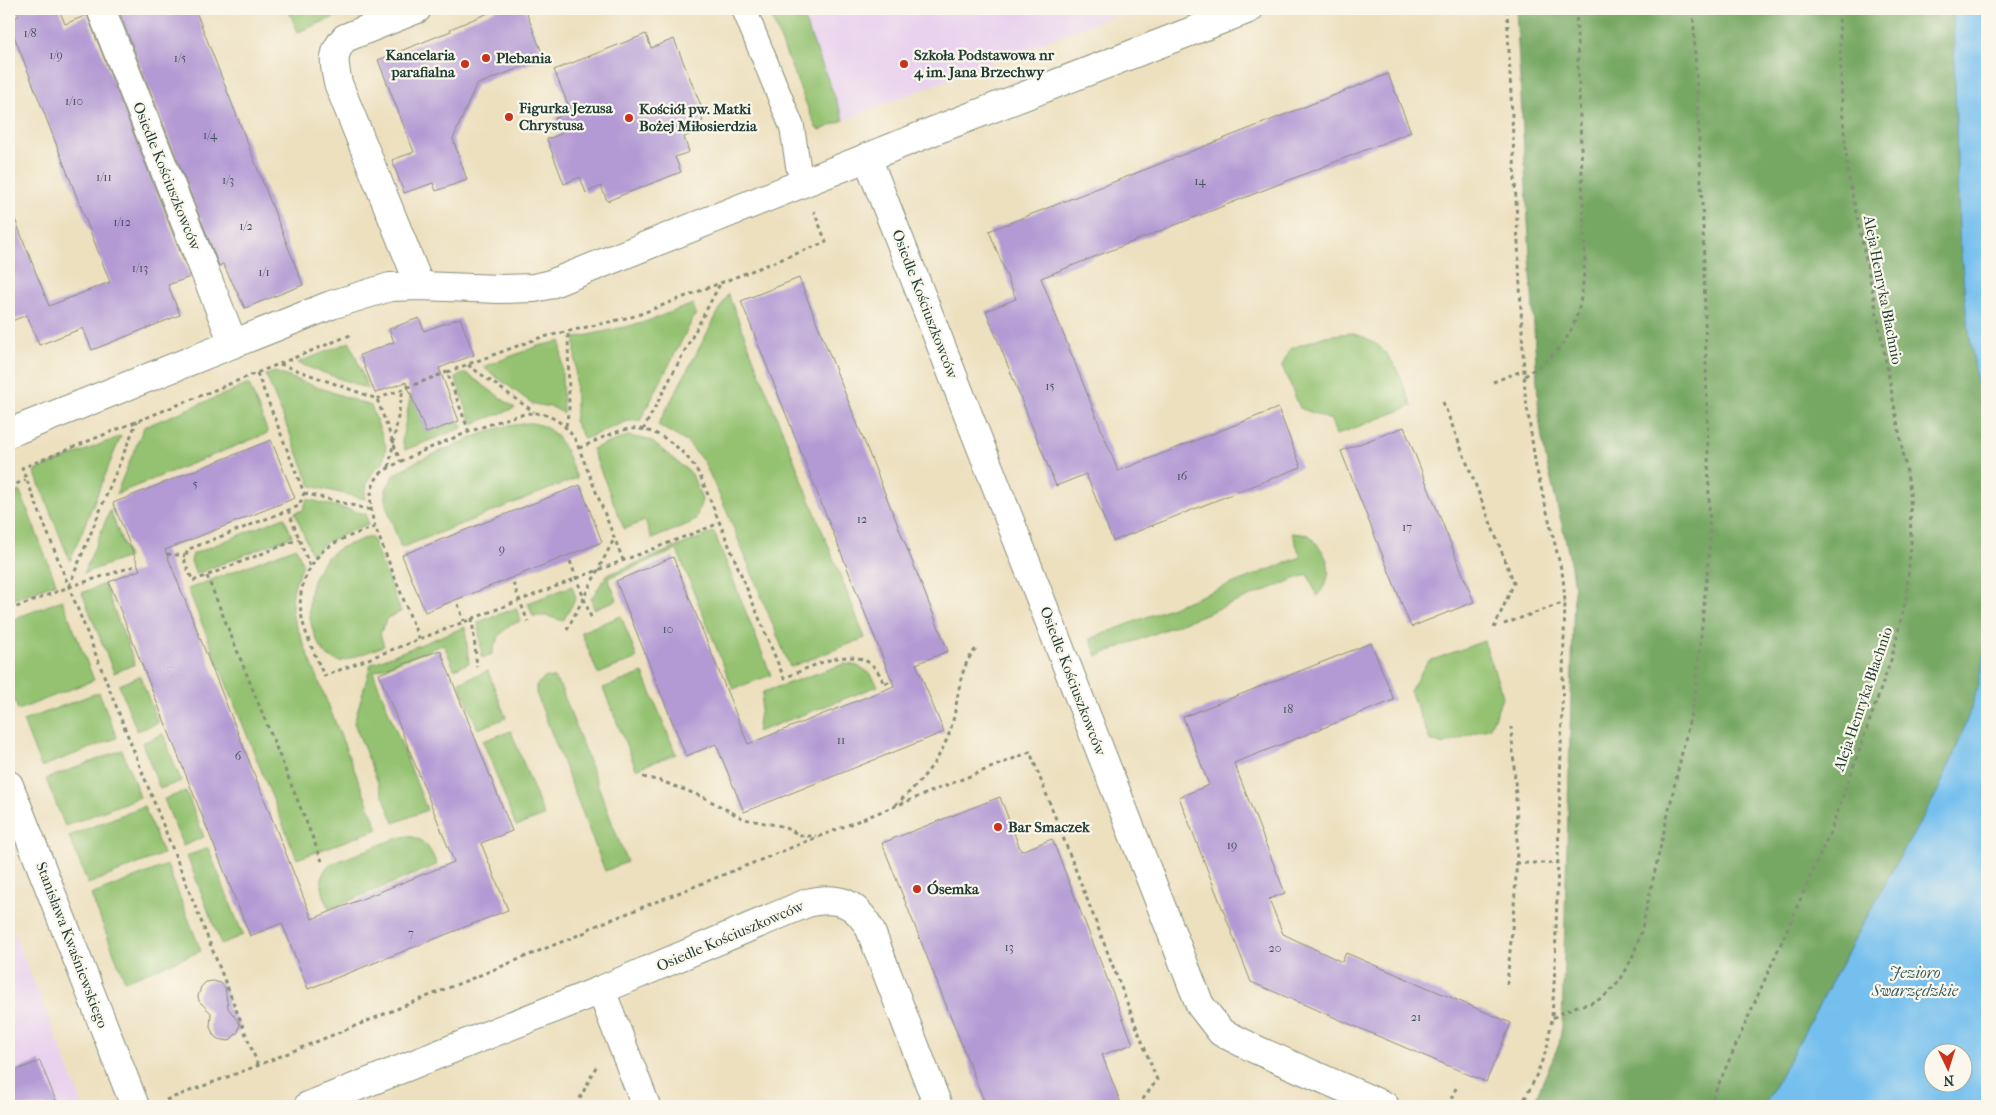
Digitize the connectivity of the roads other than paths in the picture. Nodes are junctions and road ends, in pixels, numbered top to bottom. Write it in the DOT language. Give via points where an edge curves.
graph roads {
  1 [pos="101,9"];
  2 [pos="417,9"];
  3 [pos="744,9"];
  4 [pos="1249,9"];
  5 [pos="867,158"];
  6 [pos="803,184"];
  7 [pos="420,286"];
  8 [pos="233,343"];
  9 [pos="9,433"];
  10 [pos="9,785"];
  11 [pos="601,990"];
  12 [pos="135,1106"];
  13 [pos="308,1106"];
  14 [pos="646,1106"];
  15 [pos="938,1106"];
  16 [pos="1385,1106"];
  1 -- 8 [label="street, Osiedle Kościuszkowców"];
  2 -- 7 [label="street" via="345,38 337,48 334,61 338,84"];
  3 -- 6 [label="street" via="792,127"];
  4 -- 5 [label="street"];
  5 -- 6 [label="street"];
  5 -- 16 [label="street, Osiedle Kościuszkowców" via="1200,1005 1221,1032"];
  6 -- 7 [label="street" via="534,288"];
  7 -- 8 [label="street" via="380,290"];
  8 -- 9 [label="street"];
  10 -- 12 [label="street, Stanisława Kwaśniewskiego"];
  11 -- 13 [label="street, Osiedle Kościuszkowców"];
  11 -- 14 [label="street"];
  11 -- 15 [label="street, Osiedle Kościuszkowców" via="808,903 846,902 859,912 870,929"];
}
